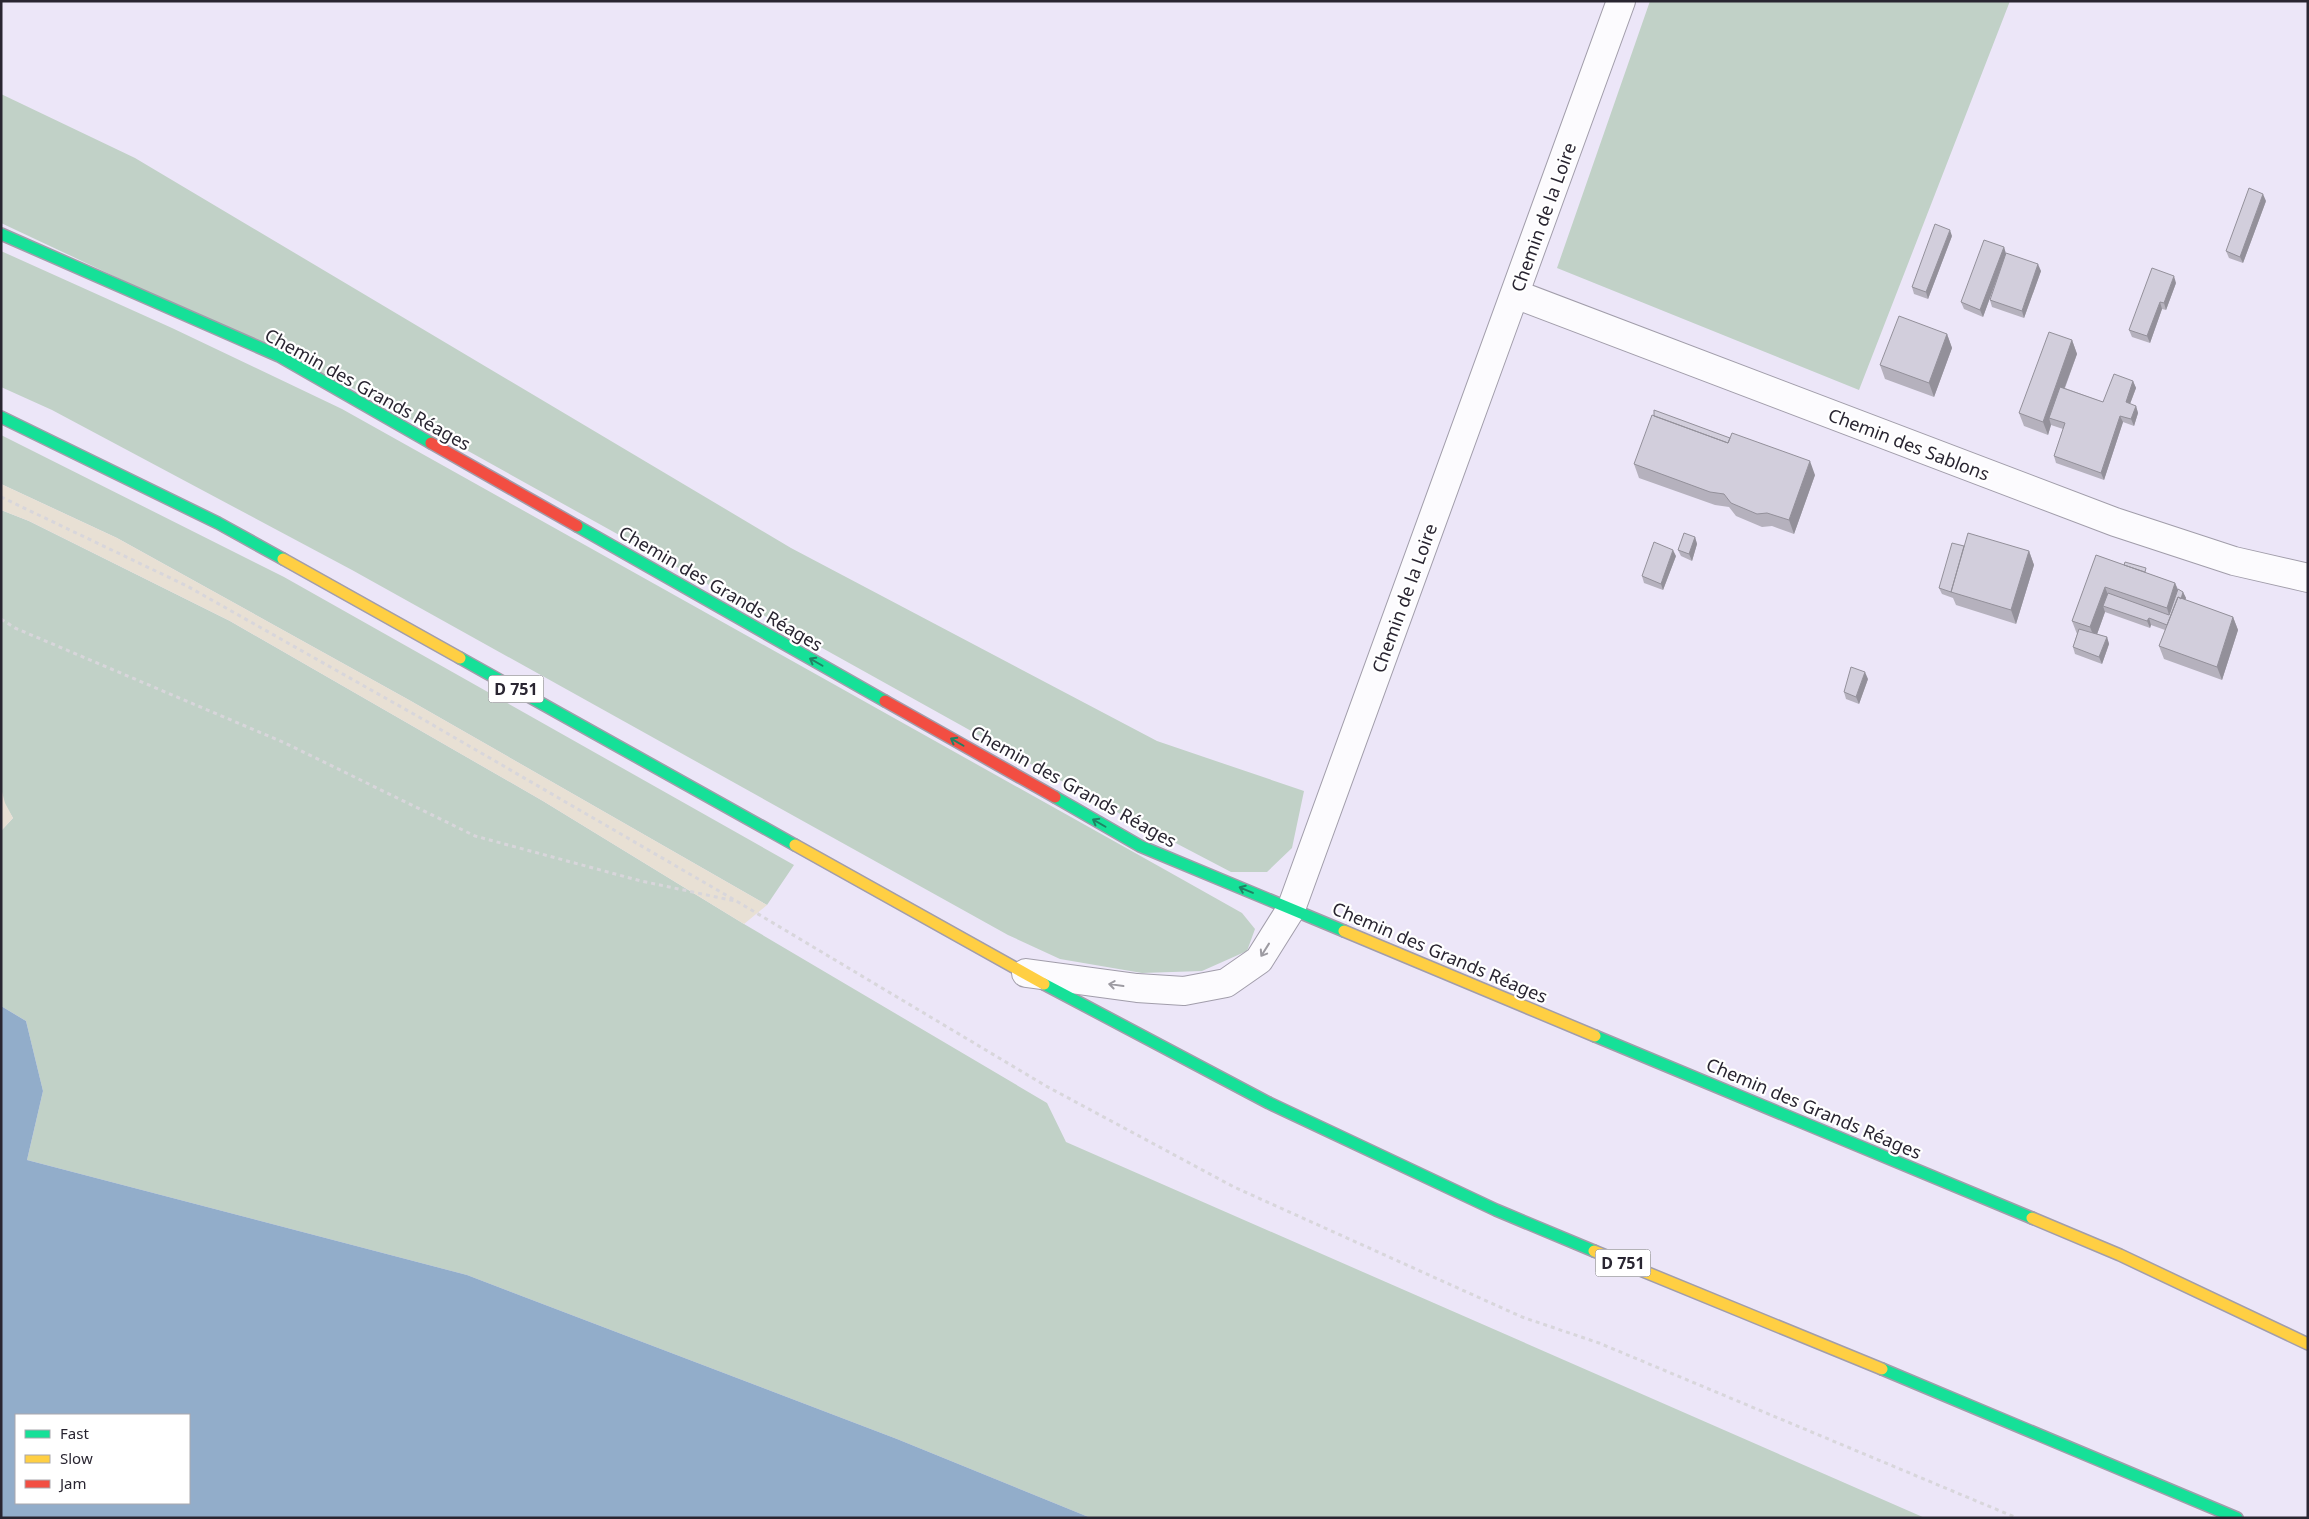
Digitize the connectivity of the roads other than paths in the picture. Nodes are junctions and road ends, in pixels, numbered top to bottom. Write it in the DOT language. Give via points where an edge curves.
graph roads {
  1 [pos="1621,1"];
  2 [pos="1,234"];
  3 [pos="1515,294"];
  4 [pos="1,417"];
  5 [pos="2308,578"];
  6 [pos="1291,909"];
  7 [pos="1024,973"];
  8 [pos="2308,1344"];
  9 [pos="2237,1518"];
  1 -- 3 [label="street, Chemin de la Loire"];
  6 -- 2 [label="street, Chemin des Grands Réages, one-way" via="1140,846 279,356"];
  3 -- 5 [label="street, Chemin des Sablons" via="2115,522 2234,561"];
  3 -- 6 [label="street, Chemin de la Loire"];
  4 -- 7 [label="street, D 751" via="218,523"];
  6 -- 7 [label="street, Chemin de la Loire, one-way" via="1258,960 1226,983 1184,991"];
  6 -- 8 [label="street, Chemin des Grands Réages" via="2120,1255"];
  7 -- 9 [label="street, D 751" via="1269,1103 1496,1210"];
}
